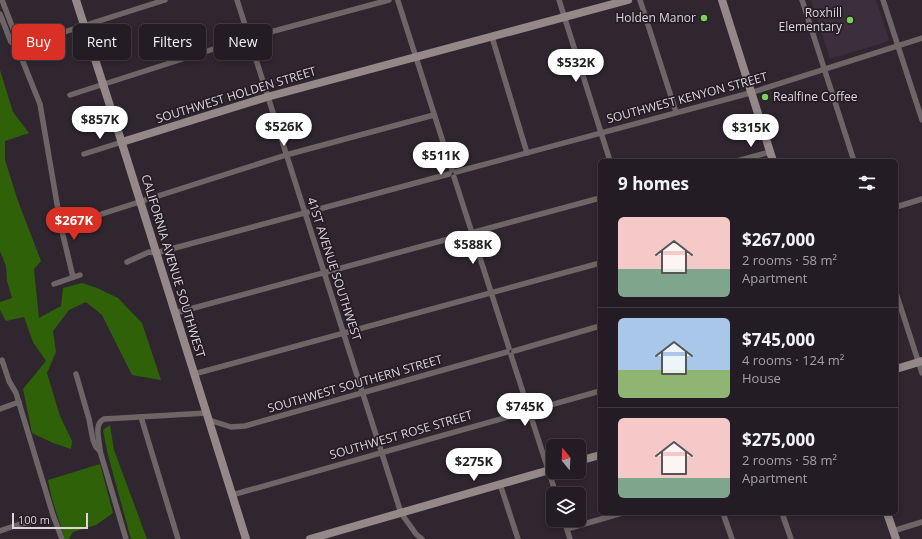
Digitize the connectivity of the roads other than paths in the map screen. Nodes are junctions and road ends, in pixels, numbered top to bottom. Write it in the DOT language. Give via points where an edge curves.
graph roads {
  1 [pos="2,0"];
  2 [pos="76,0"];
  3 [pos="165,0"];
  4 [pos="237,0"];
  5 [pos="389,0"];
  6 [pos="398,0"];
  7 [pos="559,0"];
  8 [pos="628,0"];
  9 [pos="640,0"];
  10 [pos="722,0"];
  11 [pos="802,0"];
  12 [pos="883,0"];
  13 [pos="0,14"];
  14 [pos="564,17"];
  15 [pos="83,24"];
  16 [pos="90,24"];
  17 [pos="244,24"];
  18 [pos="12,26"];
  19 [pos="272,32"];
  20 [pos="492,37"];
  21 [pos="922,38"];
  22 [pos="12,42"];
  23 [pos="898,46"];
  24 [pos="214,49"];
  25 [pos="416,56"];
  26 [pos="23,60"];
  27 [pos="95,60"];
  28 [pos="255,60"];
  29 [pos="824,69"];
  30 [pos="103,84"];
  31 [pos="750,93"];
  32 [pos="70,95"];
  33 [pos="267,97"];
  34 [pos="676,112"];
  35 [pos="434,115"];
  36 [pos="922,120"];
  37 [pos="601,133"];
  38 [pos="122,142"];
  39 [pos="770,152"];
  40 [pos="527,153"];
  41 [pos="84,154"];
  42 [pos="286,155"];
  43 [pos="609,159"];
  44 [pos="744,159"];
  45 [pos="772,159"];
  46 [pos="853,159"];
  47 [pos="453,173"];
  48 [pos="598,199"];
  49 [pos="922,199"];
  50 [pos="140,201"];
  51 [pos="898,207"];
  52 [pos="304,213"];
  53 [pos="61,227"];
  54 [pos="472,232"];
  55 [pos="156,253"];
  56 [pos="127,262"];
  57 [pos="598,264"];
  58 [pos="324,273"];
  59 [pos="80,275"];
  60 [pos="73,277"];
  61 [pos="54,284"];
  62 [pos="491,292"];
  63 [pos="898,299"];
  64 [pos="175,313"];
  65 [pos="598,327"];
  66 [pos="343,333"];
  67 [pos="510,352"];
  68 [pos="2,360"];
  69 [pos="920,361"];
  70 [pos="898,368"];
  71 [pos="76,374"];
  72 [pos="194,374"];
  73 [pos="922,374"];
  74 [pos="598,392"];
  75 [pos="362,393"];
  76 [pos="19,402"];
  77 [pos="0,409"];
  78 [pos="529,411"];
  79 [pos="208,416"];
  80 [pos="140,418"];
  81 [pos="100,451"];
  82 [pos="381,452"];
  83 [pos="598,456"];
  84 [pos="546,459"];
  85 [pos="586,459"];
  86 [pos="546,471"];
  87 [pos="500,484"];
  88 [pos="232,495"];
  89 [pos="401,513"];
  90 [pos="615,515"];
  91 [pos="724,515"];
  92 [pos="783,515"];
  93 [pos="888,515"];
  94 [pos="31,522"];
  95 [pos="922,522"];
  96 [pos="567,529"];
  97 [pos="0,531"];
  98 [pos="894,535"];
  99 [pos="327,537"];
  100 [pos="62,539"];
  101 [pos="126,539"];
  102 [pos="178,539"];
  103 [pos="246,539"];
  104 [pos="310,539"];
  105 [pos="422,539"];
  106 [pos="518,539"];
  107 [pos="570,539"];
  108 [pos="732,539"];
  109 [pos="791,539"];
  1 -- 18 [label="street"];
  2 -- 15 [label="main road, CALIFORNIA AVENUE SOUTHWEST"];
  3 -- 16 [label="street"];
  4 -- 17 [label="street, 41ST AVENUE SOUTHWEST"];
  5 -- 19 [label="street"];
  6 -- 25 [label="street"];
  7 -- 14 [label="street"];
  8 -- 14 [label="main road, SOUTHWEST HOLDEN STREET"];
  9 -- 34 [label="street"];
  10 -- 31 [label="main road"];
  11 -- 29 [label="street"];
  12 -- 23 [label="street"];
  13 -- 22 [label="street"];
  14 -- 20 [label="main road, SOUTHWEST HOLDEN STREET"];
  14 -- 37 [label="street"];
  20 -- 25 [label="main road, SOUTHWEST HOLDEN STREET"];
  20 -- 40 [label="street"];
  21 -- 23 [label="street, SOUTHWEST KENYON STREET"];
  23 -- 29 [label="street, SOUTHWEST KENYON STREET"];
  23 -- 36 [label="street"];
  24 -- 30 [label="street"];
  25 -- 33 [label="main road, SOUTHWEST HOLDEN STREET"];
  25 -- 35 [label="street"];
  26 -- 53 [label="street" via="40,104"];
  27 -- 30 [label="main road, CALIFORNIA AVENUE SOUTHWEST"];
  28 -- 33 [label="street, 41ST AVENUE SOUTHWEST"];
  29 -- 31 [label="street, SOUTHWEST KENYON STREET"];
  29 -- 46 [label="street"];
  30 -- 32 [label="street"];
  30 -- 38 [label="main road, CALIFORNIA AVENUE SOUTHWEST"];
  31 -- 34 [label="street, SOUTHWEST KENYON STREET"];
  31 -- 39 [label="main road"];
  33 -- 38 [label="main road, SOUTHWEST HOLDEN STREET"];
  33 -- 42 [label="street, 41ST AVENUE SOUTHWEST"];
  34 -- 37 [label="street, SOUTHWEST KENYON STREET"];
  35 -- 42 [label="street"];
  35 -- 47 [label="street"];
  37 -- 40 [label="street, SOUTHWEST KENYON STREET"];
  37 -- 43 [label="street"];
  38 -- 41 [label="street, SOUTHWEST HOLDEN STREET"];
  38 -- 50 [label="main road, CALIFORNIA AVENUE SOUTHWEST"];
  39 -- 44 [label="street"];
  39 -- 45 [label="main road"];
  40 -- 47 [label="street, SOUTHWEST KENYON STREET"];
  42 -- 50 [label="street"];
  42 -- 52 [label="street, 41ST AVENUE SOUTHWEST"];
  47 -- 52 [label="street, SOUTHWEST KENYON STREET"];
  47 -- 54 [label="street"];
  48 -- 54 [label="street"];
  49 -- 51 [label="street"];
  50 -- 53 [label="street"];
  50 -- 55 [label="main road, CALIFORNIA AVENUE SOUTHWEST"];
  52 -- 55 [label="street, SOUTHWEST KENYON STREET"];
  52 -- 58 [label="street, 41ST AVENUE SOUTHWEST"];
  53 -- 60 [label="street"];
  54 -- 58 [label="street"];
  54 -- 62 [label="street"];
  55 -- 56 [label="street, SOUTHWEST KENYON STREET" via="149,252"];
  55 -- 64 [label="main road, CALIFORNIA AVENUE SOUTHWEST"];
  57 -- 62 [label="street"];
  58 -- 64 [label="street"];
  58 -- 66 [label="street, 41ST AVENUE SOUTHWEST"];
  59 -- 60 [label="street"];
  60 -- 61 [label="street"];
  62 -- 66 [label="street"];
  62 -- 67 [label="street"];
  63 -- 69 [label="street"];
  64 -- 72 [label="main road, CALIFORNIA AVENUE SOUTHWEST"];
  65 -- 67 [label="street, SOUTHWEST SOUTHERN STREET"];
  66 -- 72 [label="street"];
  66 -- 75 [label="street, 41ST AVENUE SOUTHWEST"];
  67 -- 75 [label="street, SOUTHWEST SOUTHERN STREET"];
  67 -- 78 [label="street"];
  68 -- 76 [label="street"];
  69 -- 70 [label="main road"];
  69 -- 73 [label="street"];
  71 -- 81 [label="street" via="93,440"];
  72 -- 79 [label="main road, CALIFORNIA AVENUE SOUTHWEST"];
  74 -- 78 [label="street, SOUTHWEST ROSE STREET"];
  75 -- 79 [label="street, SOUTHWEST SOUTHERN STREET" via="245,426 231,427"];
  75 -- 82 [label="street, 41ST AVENUE SOUTHWEST"];
  76 -- 77 [label="street"];
  76 -- 100 [label="street"];
  78 -- 82 [label="street, SOUTHWEST ROSE STREET"];
  78 -- 84 [label="street"];
  79 -- 80 [label="street, SOUTHWEST SOUTHERN STREET"];
  79 -- 88 [label="main road, CALIFORNIA AVENUE SOUTHWEST"];
  80 -- 81 [label="street, SOUTHWEST SOUTHERN STREET" via="100,421 97,426"];
  80 -- 102 [label="street"];
  81 -- 101 [label="street"];
  82 -- 88 [label="street, SOUTHWEST ROSE STREET"];
  82 -- 89 [label="street, 41ST AVENUE SOUTHWEST"];
  83 -- 85 [label="main road"];
  86 -- 87 [label="main road"];
  87 -- 89 [label="main road"];
  87 -- 106 [label="street"];
  88 -- 103 [label="main road, CALIFORNIA AVENUE SOUTHWEST"];
  89 -- 99 [label="main road"];
  89 -- 105 [label="street, 41ST AVENUE SOUTHWEST"];
  90 -- 96 [label="street"];
  91 -- 108 [label="street"];
  92 -- 109 [label="street"];
  93 -- 98 [label="main road"];
  94 -- 97 [label="street"];
  95 -- 98 [label="street"];
  96 -- 107 [label="street"];
  99 -- 104 [label="main road"];
}
